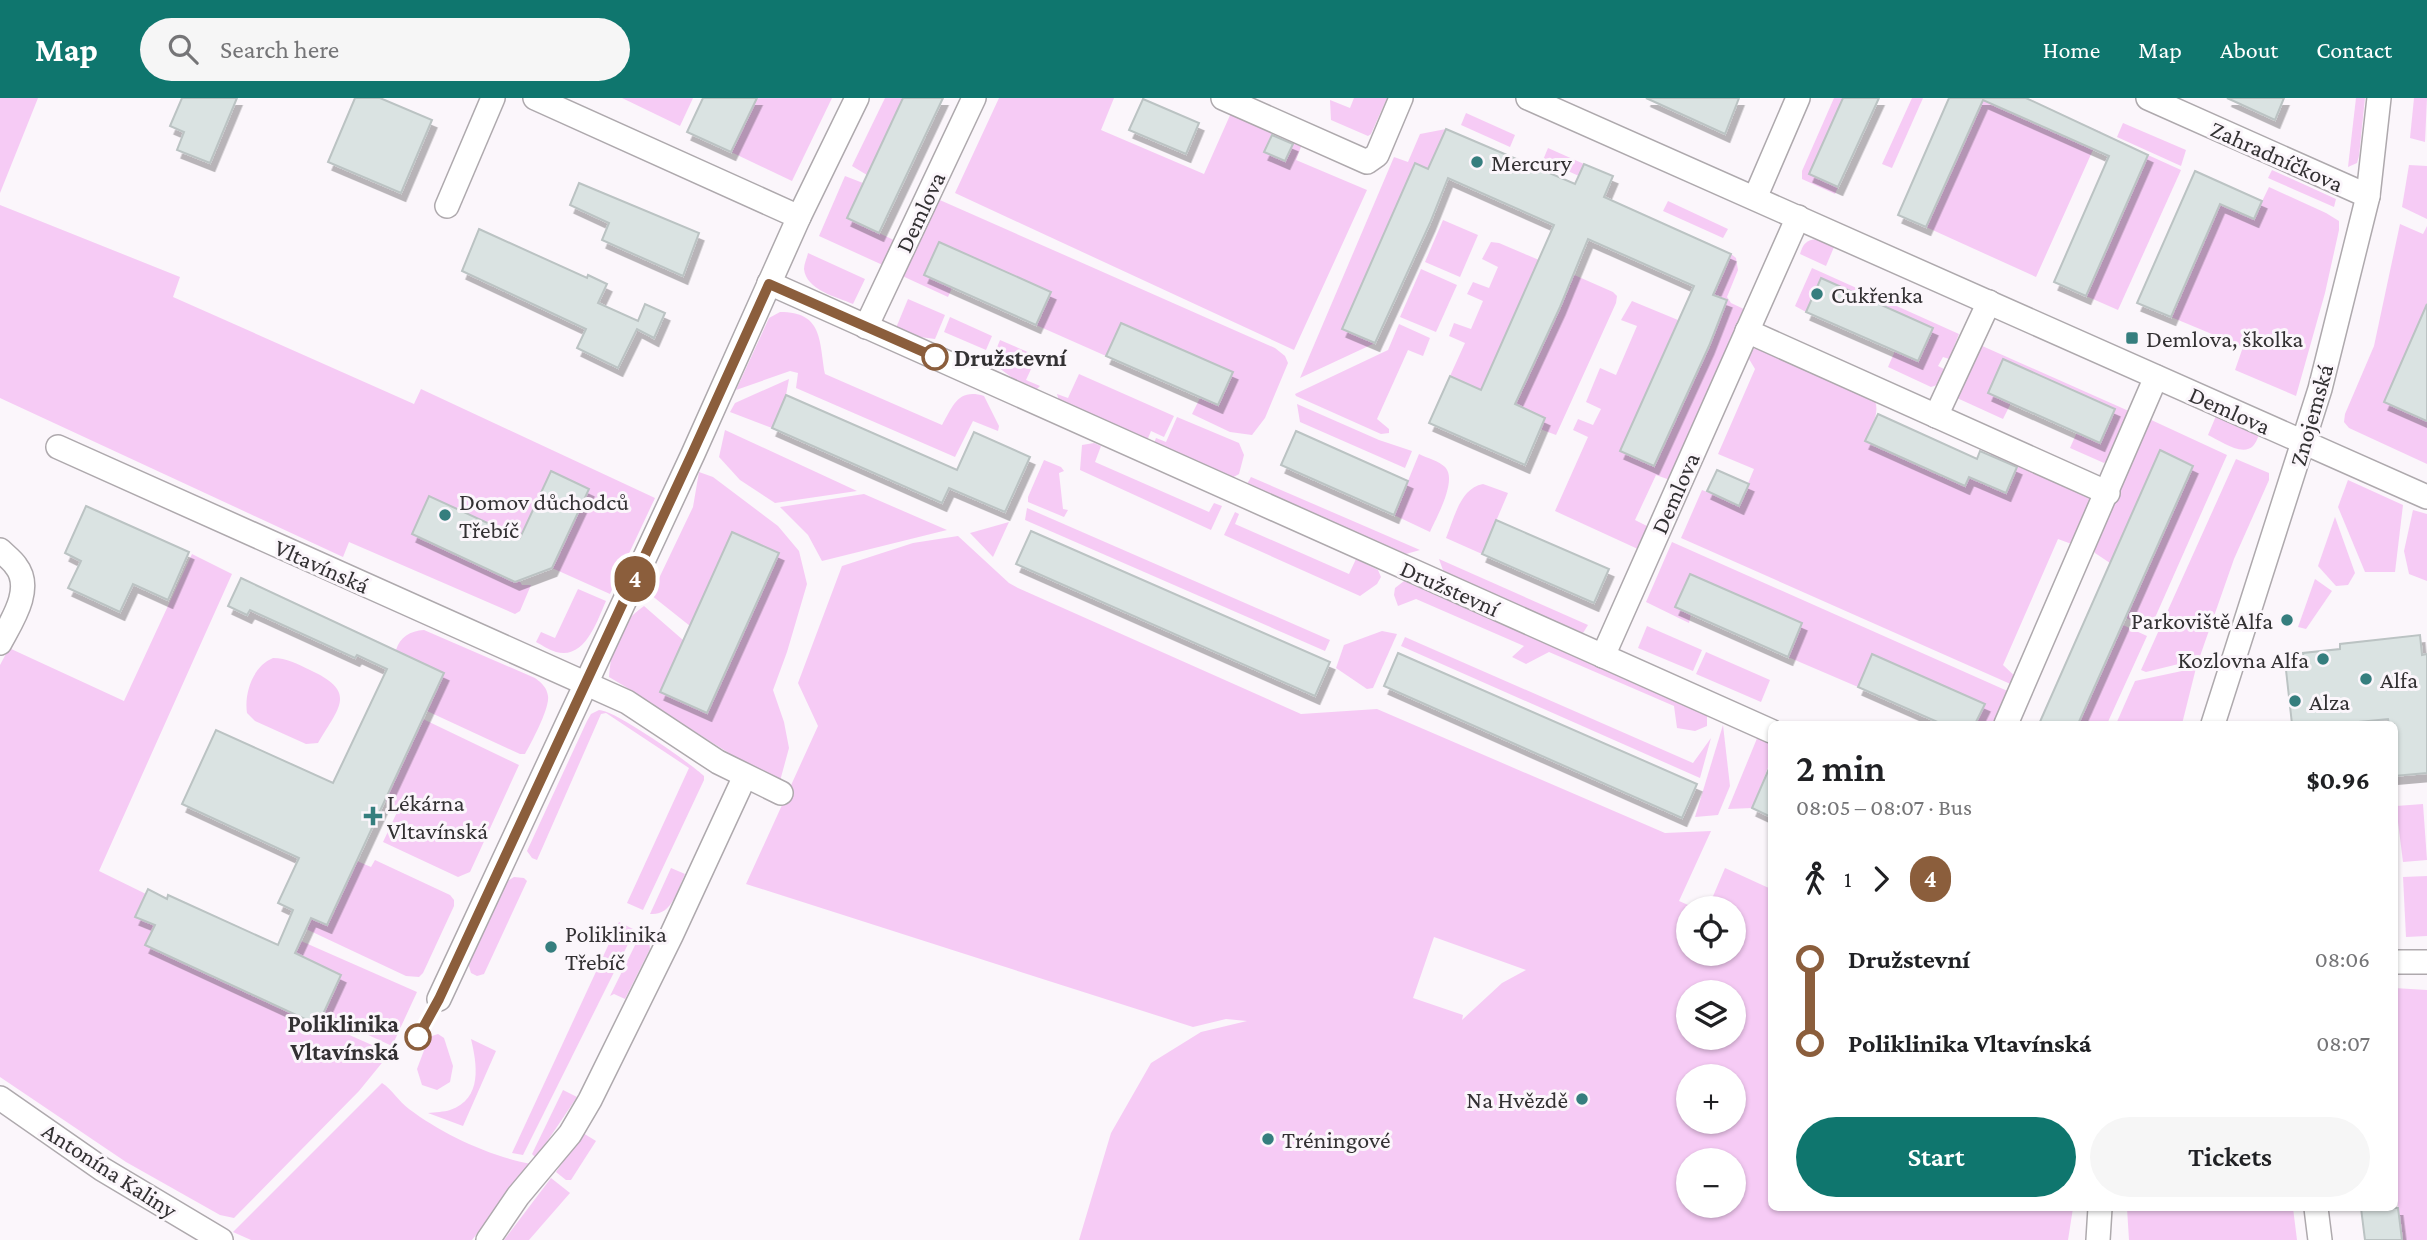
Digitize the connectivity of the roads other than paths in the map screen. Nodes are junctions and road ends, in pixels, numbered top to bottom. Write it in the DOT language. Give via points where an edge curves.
graph roads {
  1 [pos="493,98"];
  2 [pos="535,98"];
  3 [pos="857,98"];
  4 [pos="974,98"];
  5 [pos="1223,98"];
  6 [pos="1401,98"];
  7 [pos="1528,98"];
  8 [pos="1798,98"];
  9 [pos="2148,98"];
  10 [pos="2379,98"];
  11 [pos="2368,196"];
  12 [pos="1755,198"];
  13 [pos="447,206"];
  14 [pos="799,217"];
  15 [pos="1798,217"];
  16 [pos="769,284"];
  17 [pos="1989,302"];
  18 [pos="866,327"];
  19 [pos="1747,331"];
  20 [pos="2156,377"];
  21 [pos="1936,416"];
  22 [pos="2304,442"];
  23 [pos="58,447"];
  24 [pos="2108,493"];
  25 [pos="2427,497"];
  26 [pos="0,550"];
  27 [pos="0,643"];
  28 [pos="1603,656"];
  29 [pos="586,684"];
  30 [pos="2007,721"];
  31 [pos="2214,721"];
  32 [pos="1768,730"];
  33 [pos="745,776"];
  34 [pos="781,793"];
  35 [pos="2398,962"];
  36 [pos="2427,962"];
  37 [pos="439,999"];
  38 [pos="0,1098"];
  39 [pos="2099,1211"];
  40 [pos="2316,1211"];
  41 [pos="221,1240"];
  42 [pos="488,1240"];
  43 [pos="2098,1240"];
  44 [pos="2320,1240"];
  1 -- 13 [label="street"];
  2 -- 14 [label="street"];
  3 -- 14 [label="street"];
  4 -- 18 [label="street, Demlova"];
  5 -- 6 [label="street" via="1367,162 1377,155"];
  7 -- 12 [label="street, Demlova"];
  8 -- 12 [label="street"];
  9 -- 11 [label="street, Zahradníčkova"];
  10 -- 11 [label="street, Znojemská"];
  11 -- 22 [label="street, Znojemská"];
  12 -- 15 [label="street, Demlova"];
  14 -- 16 [label="street"];
  15 -- 17 [label="street, Demlova"];
  15 -- 19 [label="street, Demlova"];
  16 -- 18 [label="street, Družstevní"];
  16 -- 29 [label="street"];
  17 -- 20 [label="street, Demlova"];
  17 -- 21 [label="street"];
  18 -- 28 [label="street, Družstevní"];
  19 -- 21 [label="street"];
  19 -- 28 [label="street, Demlova"];
  20 -- 22 [label="street, Demlova"];
  20 -- 24 [label="street"];
  21 -- 24 [label="street"];
  22 -- 25 [label="street, Demlova"];
  22 -- 31 [label="street, Znojemská"];
  23 -- 29 [label="street, Vltavínská"];
  24 -- 30 [label="street"];
  26 -- 27 [label="street" via="18,568 23,586 19,606"];
  28 -- 32 [label="street, Družstevní"];
  29 -- 33 [label="street, Vltavínská" via="627,702"];
  29 -- 37 [label="street"];
  33 -- 34 [label="street, Vltavínská"];
  33 -- 42 [label="street" via="590,1100 570,1134"];
  35 -- 36 [label="street"];
  38 -- 41 [label="street, Antonína Kaliny" via="102,1169"];
  39 -- 43 [label="street"];
  40 -- 44 [label="street"];
}
